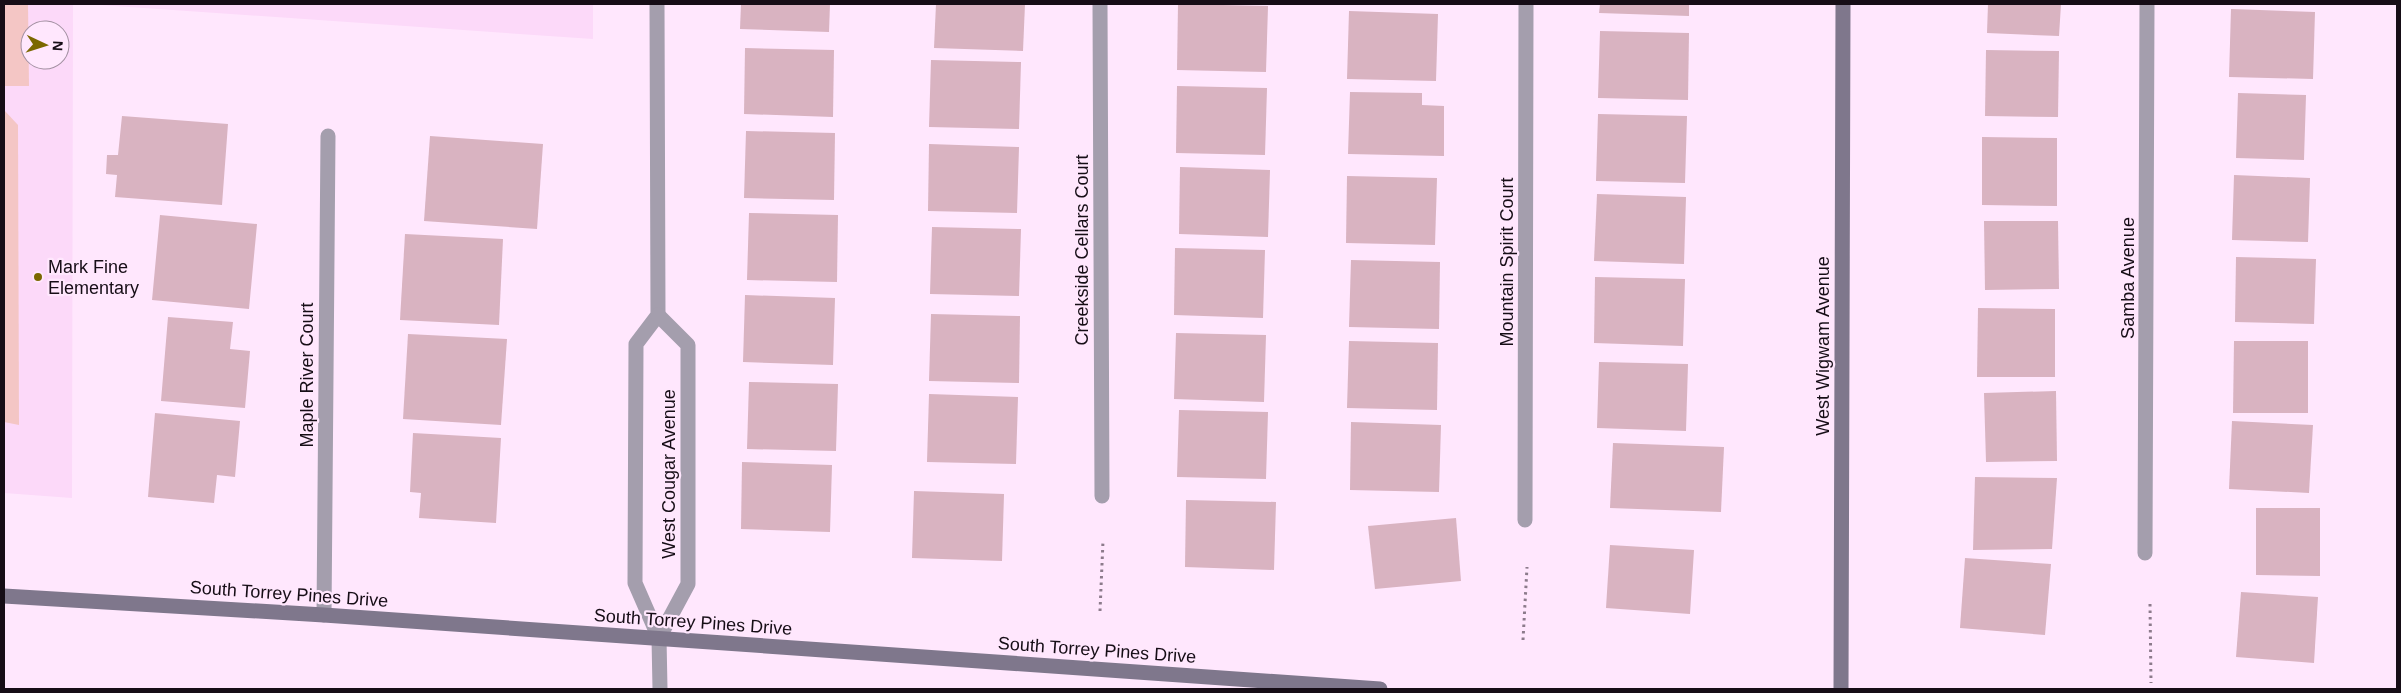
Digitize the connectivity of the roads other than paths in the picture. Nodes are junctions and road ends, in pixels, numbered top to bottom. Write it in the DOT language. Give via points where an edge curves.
graph roads {
  1 [pos="657,4"];
  2 [pos="1100,4"];
  3 [pos="1526,4"];
  4 [pos="1843,4"];
  5 [pos="2147,4"];
  6 [pos="328,136"];
  7 [pos="658,315"];
  8 [pos="1102,496"];
  9 [pos="1525,520"];
  10 [pos="2146,553"];
  11 [pos="4,596"];
  12 [pos="324,615"];
  13 [pos="659,638"];
  14 [pos="660,689"];
  15 [pos="1380,689"];
  16 [pos="1841,689"];
  1 -- 7 [label="street"];
  2 -- 8 [label="street, Creekside Cellars Court"];
  3 -- 9 [label="street, Mountain Spirit Court"];
  4 -- 16 [label="street, West Wigwam Avenue"];
  5 -- 10 [label="street, Samba Avenue"];
  6 -- 12 [label="street, Maple River Court"];
  7 -- 13 [label="street, West Cougar Avenue" via="636,344 636,582"];
  7 -- 13 [label="street, West Cougar Avenue" via="688,345 688,584"];
  11 -- 12 [label="street, South Torrey Pines Drive"];
  12 -- 13 [label="street, South Torrey Pines Drive"];
  13 -- 14 [label="street, West Cougar Avenue"];
  13 -- 15 [label="street, South Torrey Pines Drive"];
}
